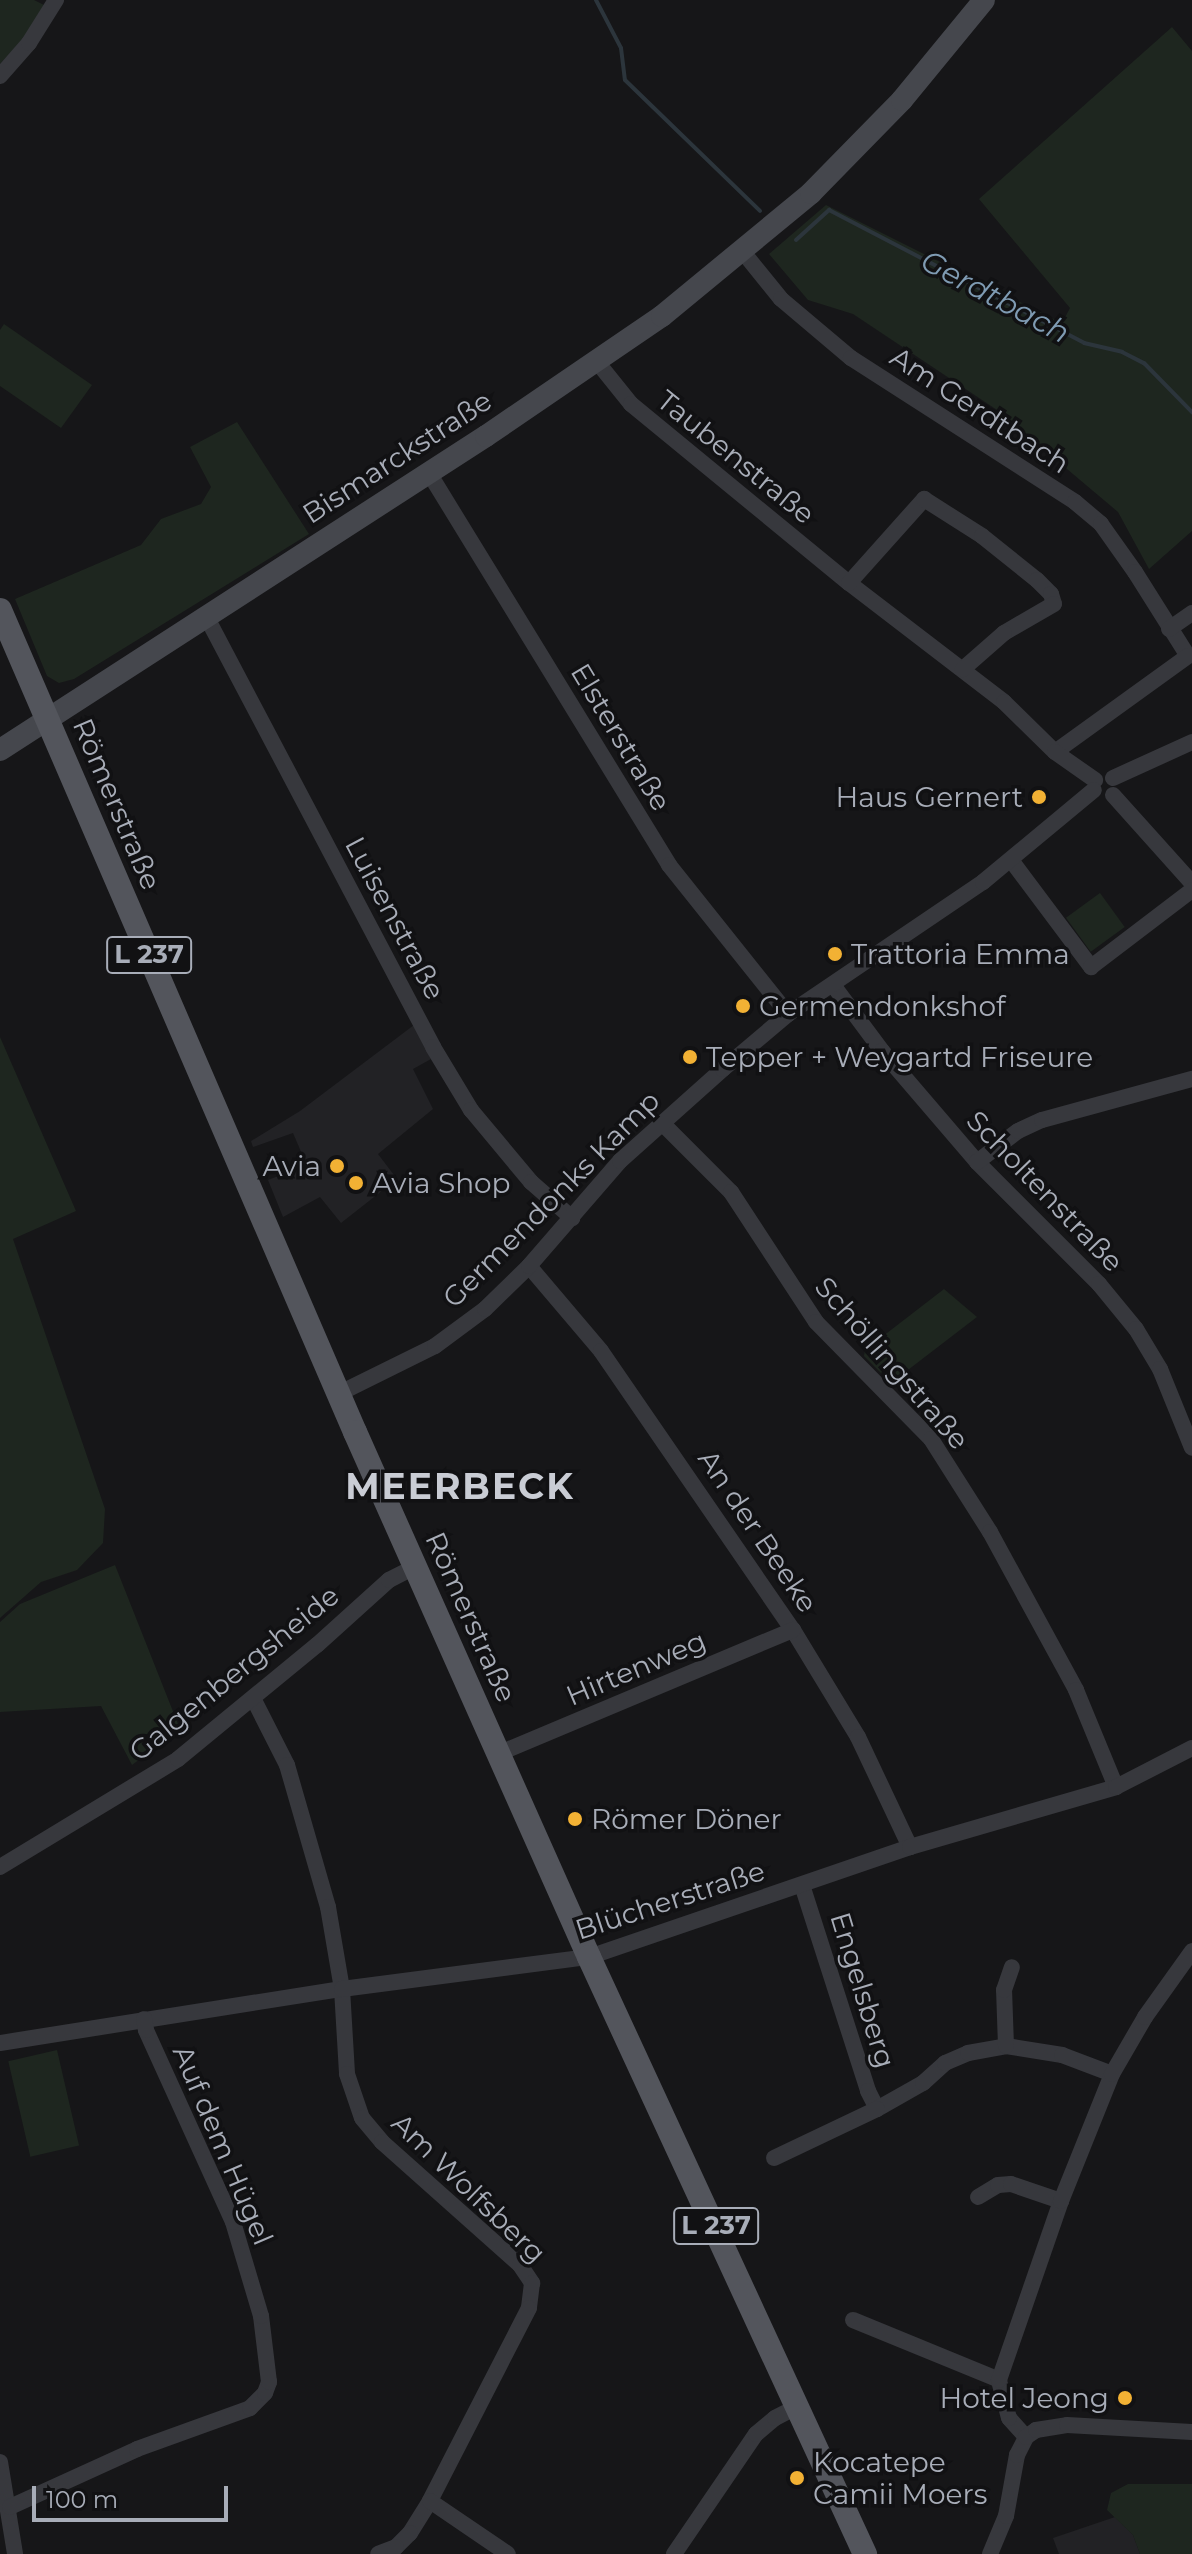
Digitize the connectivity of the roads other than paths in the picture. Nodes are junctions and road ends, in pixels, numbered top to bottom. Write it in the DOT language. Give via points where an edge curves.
graph roads {
  1 [pos="56,0"];
  2 [pos="984,0"];
  3 [pos="0,76"];
  4 [pos="743,252"];
  5 [pos="598,363"];
  6 [pos="429,473"];
  7 [pos="849,583"];
  8 [pos="0,610"];
  9 [pos="1192,613"];
  10 [pos="206,616"];
  11 [pos="1169,629"];
  12 [pos="963,669"];
  13 [pos="49,719"];
  14 [pos="1192,742"];
  15 [pos="0,750"];
  16 [pos="1055,752"];
  17 [pos="1094,785"];
  18 [pos="1113,786"];
  19 [pos="1011,860"];
  20 [pos="1192,883"];
  21 [pos="1192,890"];
  22 [pos="833,985"];
  23 [pos="788,1014"];
  24 [pos="1192,1079"];
  25 [pos="662,1123"];
  26 [pos="977,1162"];
  27 [pos="572,1218"];
  28 [pos="529,1266"];
  29 [pos="338,1394"];
  30 [pos="1192,1448"];
  31 [pos="416,1566"];
  32 [pos="793,1630"];
  33 [pos="253,1698"];
  34 [pos="1192,1748"];
  35 [pos="500,1753"];
  36 [pos="1116,1787"];
  37 [pos="910,1847"];
  38 [pos="0,1867"];
  39 [pos="802,1885"];
  40 [pos="1192,1951"];
  41 [pos="589,1957"];
  42 [pos="1012,1967"];
  43 [pos="342,1989"];
  44 [pos="144,2019"];
  45 [pos="0,2043"];
  46 [pos="1006,2046"];
  47 [pos="1112,2074"];
  48 [pos="877,2109"];
  49 [pos="774,2158"];
  50 [pos="978,2197"];
  51 [pos="1061,2201"];
  52 [pos="853,2320"];
  53 [pos="999,2380"];
  54 [pos="799,2406"];
  55 [pos="1192,2432"];
  56 [pos="1026,2437"];
  57 [pos="0,2462"];
  58 [pos="430,2501"];
  59 [pos="10,2507"];
  60 [pos="15,2554"];
  61 [pos="378,2554"];
  62 [pos="508,2554"];
  63 [pos="674,2554"];
  64 [pos="865,2554"];
  65 [pos="990,2554"];
  1 -- 3 [label="street"];
  2 -- 4 [label="main road, Bismarckstraße" via="902,100 811,193"];
  4 -- 5 [label="main road, Bismarckstraße"];
  4 -- 11 [label="street, Am Gerdtbach" via="781,299 851,358 1101,524"];
  5 -- 6 [label="main road, Bismarckstraße"];
  5 -- 7 [label="street, Taubenstraße" via="631,404"];
  6 -- 10 [label="main road, Bismarckstraße"];
  6 -- 23 [label="street, Elsterstraße" via="669,865"];
  7 -- 12 [label="street, Taubenstraße"];
  7 -- 12 [label="street" via="924,499 982,536 1037,580 1054,604 1004,633"];
  8 -- 13 [label="main road, Römerstraße / L 237"];
  9 -- 11 [label="street"];
  10 -- 13 [label="main road, Bismarckstraße"];
  10 -- 27 [label="street, Luisenstraße" via="471,1110 531,1182"];
  11 -- 16 [label="street, Am Gerdtbach" via="1188,656"];
  12 -- 16 [label="street, Taubenstraße"];
  13 -- 15 [label="main road, Bismarckstraße"];
  13 -- 29 [label="main road, Römerstraße / L 237"];
  14 -- 18 [label="street"];
  16 -- 17 [label="street, Taubenstraße"];
  17 -- 18 [label="street" via="1102,798"];
  17 -- 19 [label="street, Germendonks Kamp"];
  18 -- 20 [label="street"];
  19 -- 21 [label="street" via="1091,967"];
  19 -- 22 [label="street, Germendonks Kamp"];
  22 -- 23 [label="street, Germendonks Kamp"];
  22 -- 26 [label="street, Scholtenstraße"];
  23 -- 25 [label="street, Germendonks Kamp"];
  24 -- 26 [label="street" via="1042,1120"];
  25 -- 27 [label="street, Germendonks Kamp" via="620,1161"];
  25 -- 36 [label="street, Schöllingstraße" via="731,1192 816,1322 931,1439 990,1532 1076,1690"];
  26 -- 30 [label="street, Scholtenstraße" via="1099,1284 1136,1329 1160,1369"];
  27 -- 28 [label="street, Germendonks Kamp"];
  28 -- 29 [label="street, Germendonks Kamp" via="485,1309 435,1346"];
  28 -- 32 [label="street, An der Beeke" via="601,1351"];
  29 -- 31 [label="main road, Römerstraße / L 237"];
  31 -- 33 [label="street, Galgenbergsheide" via="389,1580"];
  31 -- 35 [label="main road, Römerstraße / L 237"];
  32 -- 35 [label="street, Hirtenweg"];
  32 -- 37 [label="street, An der Beeke" via="858,1737"];
  33 -- 38 [label="street, Galgenbergsheide" via="178,1759"];
  33 -- 43 [label="street" via="287,1765 309,1832"];
  34 -- 36 [label="street, Blücherstraße"];
  35 -- 41 [label="main road, Römerstraße / L 237"];
  36 -- 37 [label="street, Blücherstraße"];
  37 -- 39 [label="street, Blücherstraße"];
  39 -- 41 [label="street, Blücherstraße"];
  39 -- 48 [label="street, Engelsberg"];
  40 -- 47 [label="street"];
  41 -- 43 [label="street, Blücherstraße"];
  41 -- 54 [label="main road, Römerstraße / L 237"];
  42 -- 46 [label="street" via="1004,1990"];
  43 -- 44 [label="street, Blücherstraße"];
  43 -- 58 [label="street, Am Wolfsberg" via="347,2074 362,2118 520,2265 532,2283 529,2308"];
  44 -- 45 [label="street, Blücherstraße"];
  44 -- 59 [label="street, Auf dem Hügel" via="233,2222 261,2316 269,2382 250,2408 137,2449"];
  46 -- 47 [label="street, Engelsberg" via="1062,2055"];
  46 -- 48 [label="street, Engelsberg" via="945,2063 923,2083"];
  47 -- 51 [label="street"];
  48 -- 49 [label="street, Engelsberg"];
  50 -- 51 [label="street" via="1011,2184"];
  51 -- 53 [label="street"];
  52 -- 53 [label="street"];
  53 -- 56 [label="street" via="1009,2418"];
  54 -- 63 [label="street" via="756,2434"];
  54 -- 64 [label="main road, Römerstraße / L 237"];
  55 -- 56 [label="street" via="1067,2425"];
  56 -- 65 [label="street" via="1017,2455 1006,2516"];
  57 -- 59 [label="street"];
  58 -- 61 [label="street" via="410,2533 396,2547"];
  58 -- 62 [label="street"];
  59 -- 60 [label="street"];
}
